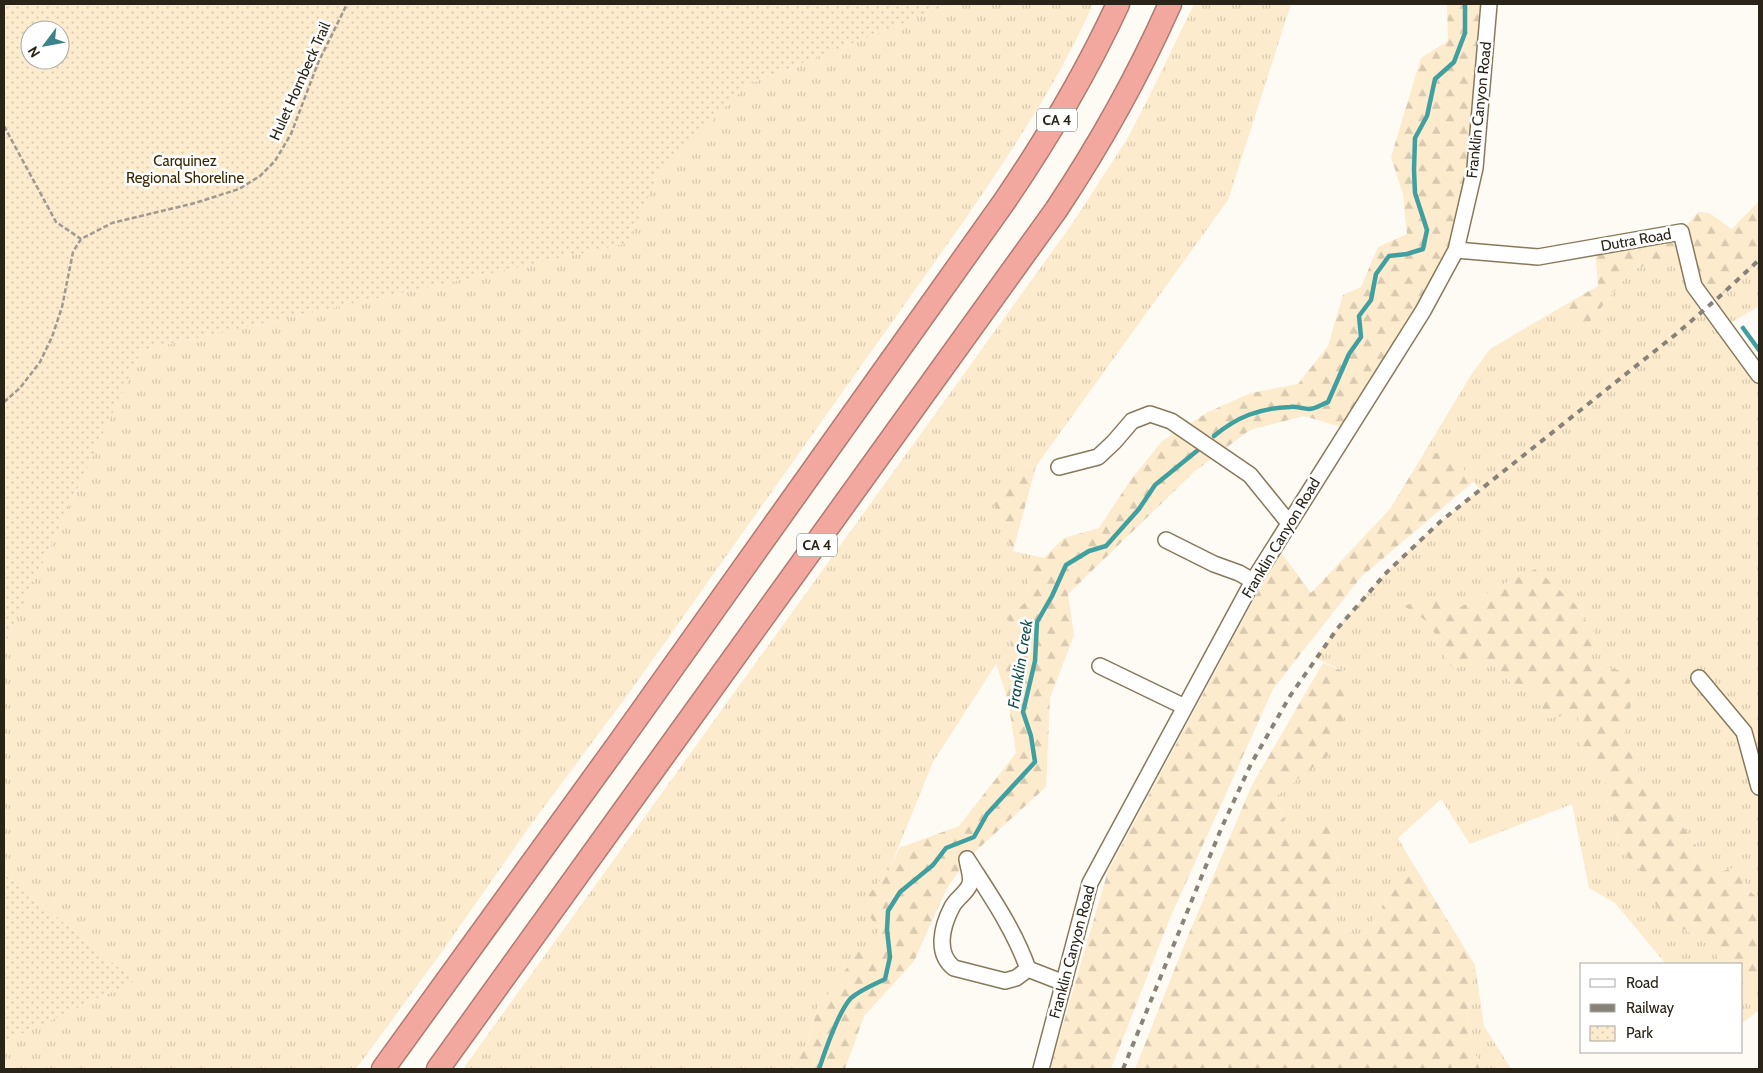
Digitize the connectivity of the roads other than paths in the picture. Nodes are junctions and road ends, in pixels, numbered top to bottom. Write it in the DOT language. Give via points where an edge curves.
graph roads {
  1 [pos="1118,4"];
  2 [pos="1170,4"];
  3 [pos="1489,4"];
  4 [pos="1456,250"];
  5 [pos="1759,375"];
  6 [pos="1059,467"];
  7 [pos="1289,523"];
  8 [pos="1166,540"];
  9 [pos="1253,581"];
  10 [pos="1100,666"];
  11 [pos="1699,678"];
  12 [pos="1185,707"];
  13 [pos="1759,787"];
  14 [pos="1028,969"];
  15 [pos="1064,983"];
  16 [pos="383,1069"];
  17 [pos="438,1069"];
  18 [pos="1040,1069"];
  1 -- 16 [label="highway, CA 4" via="1060,114 1022,176"];
  2 -- 17 [label="highway, CA 4" via="1108,127 1056,210"];
  3 -- 4 [label="street, Franklin Canyon Road" via="1476,168"];
  4 -- 5 [label="street, Dutra Road" via="1538,256 1681,232 1694,286"];
  4 -- 7 [label="street, Franklin Canyon Road" via="1423,311"];
  6 -- 7 [label="street" via="1098,457 1132,421 1150,414 1171,421 1250,475"];
  7 -- 9 [label="street, Franklin Canyon Road"];
  8 -- 9 [label="street"];
  9 -- 12 [label="street, Franklin Canyon Road"];
  10 -- 12 [label="street"];
  11 -- 13 [label="street" via="1744,732"];
  12 -- 15 [label="street, Franklin Canyon Road" via="1090,883"];
  14 -- 14 [label="street" via="1011,929 967,859 970,886 952,907 943,928 946,958 954,968 1005,981"];
  14 -- 15 [label="street"];
  15 -- 18 [label="street, Franklin Canyon Road"];
}
